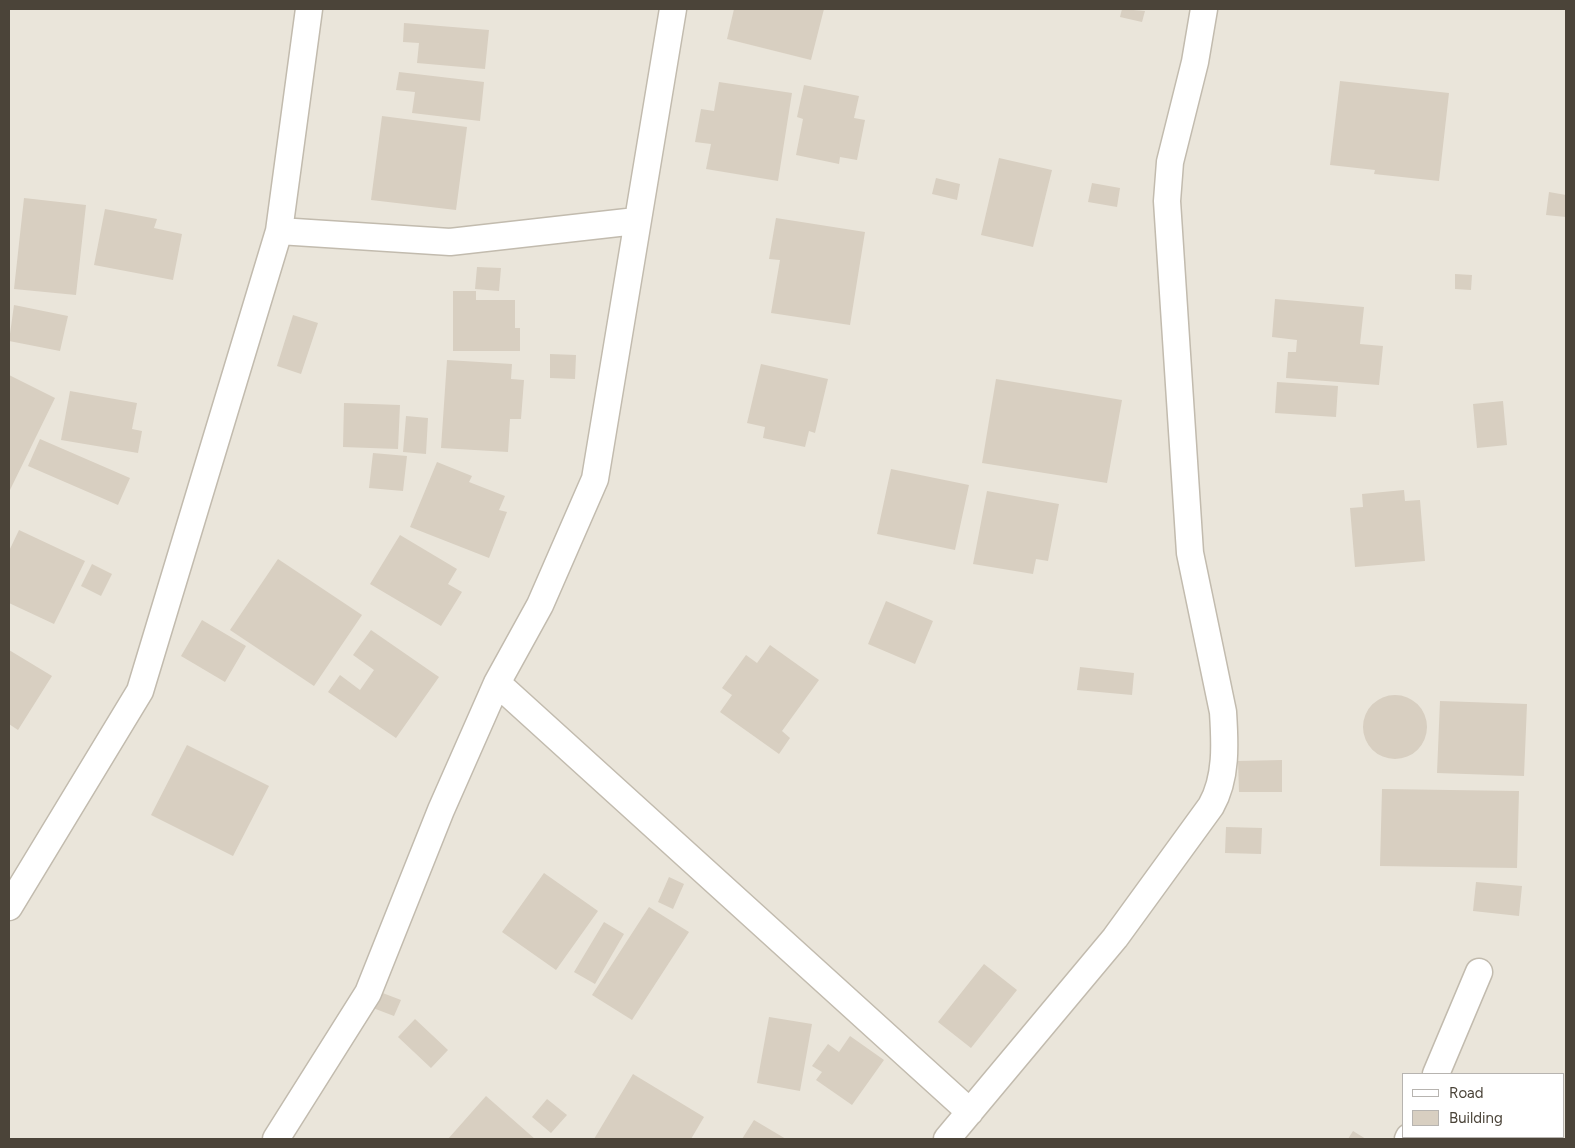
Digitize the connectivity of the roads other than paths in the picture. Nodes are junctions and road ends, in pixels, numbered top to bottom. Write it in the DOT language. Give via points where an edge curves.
graph roads {
  1 [pos="309,9"];
  2 [pos="672,9"];
  3 [pos="1204,9"];
  4 [pos="636,221"];
  5 [pos="279,231"];
  6 [pos="497,684"];
  7 [pos="9,907"];
  8 [pos="1479,972"];
  9 [pos="1436,1073"];
  10 [pos="970,1112"];
  11 [pos="276,1139"];
  12 [pos="947,1139"];
  1 -- 5 [label="street"];
  2 -- 4 [label="street"];
  3 -- 10 [label="street" via="1195,62 1170,162 1167,209 1192,571 1223,712 1220,789 1115,938"];
  4 -- 5 [label="street" via="450,242"];
  4 -- 6 [label="street" via="595,479 540,605"];
  5 -- 7 [label="street" via="140,691"];
  6 -- 10 [label="street"];
  6 -- 11 [label="street" via="441,810 368,993"];
  8 -- 9 [label="street"];
  10 -- 12 [label="street"];
}
